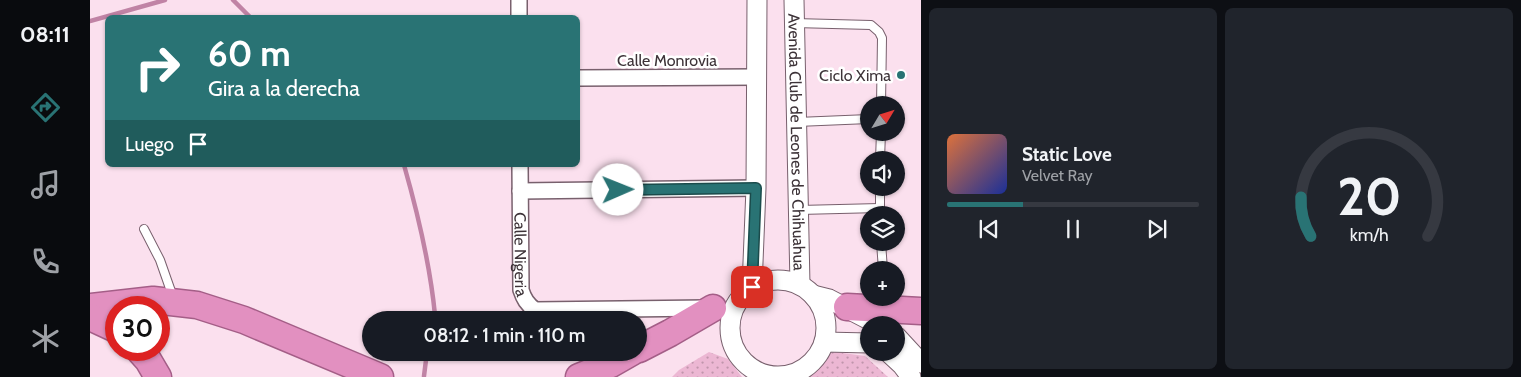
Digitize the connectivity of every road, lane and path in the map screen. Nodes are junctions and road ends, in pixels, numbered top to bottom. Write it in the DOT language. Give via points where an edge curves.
graph roads {
  1 [pos="519,0"];
  2 [pos="757,0"];
  3 [pos="794,0"];
  4 [pos="519,15"];
  5 [pos="794,23"];
  6 [pos="756,77"];
  7 [pos="580,78"];
  8 [pos="881,96"];
  9 [pos="860,119"];
  10 [pos="797,122"];
  11 [pos="520,167"];
  12 [pos="756,188"];
  13 [pos="520,191"];
  14 [pos="799,210"];
  15 [pos="860,212"];
  16 [pos="144,229"];
  17 [pos="807,290"];
  18 [pos="746,292"];
  19 [pos="175,302"];
  20 [pos="90,307"];
  21 [pos="847,307"];
  22 [pos="713,308"];
  23 [pos="921,311"];
  24 [pos="883,313"];
  25 [pos="90,317"];
  26 [pos="105,324"];
  27 [pos="824,342"];
  28 [pos="860,344"];
  29 [pos="647,345"];
  30 [pos="905,346"];
  31 [pos="149,361"];
  32 [pos="616,361"];
  33 [pos="898,361"];
  34 [pos="921,363"];
  35 [pos="158,377"];
  36 [pos="380,377"];
  37 [pos="580,377"];
  38 [pos="911,377"];
  1 -- 4 [label="street"];
  2 -- 6 [label="street"];
  3 -- 5 [label="street, Avenida Club de Leones de Chihuahua"];
  5 -- 8 [label="lane" via="872,25 876,28 882,38"];
  5 -- 10 [label="street, Avenida Club de Leones de Chihuahua"];
  6 -- 7 [label="street, Calle Monrovia"];
  6 -- 12 [label="street"];
  9 -- 10 [label="lane"];
  10 -- 14 [label="street, Avenida Club de Leones de Chihuahua"];
  11 -- 13 [label="street, Calle Nigeria"];
  12 -- 13 [label="street"];
  12 -- 18 [label="street"];
  13 -- 22 [label="street, Calle Nigeria" via="521,290 528,305 535,310"];
  14 -- 15 [label="lane"];
  14 -- 17 [label="street, Avenida Club de Leones de Chihuahua"];
  16 -- 19 [label="lane" via="160,260"];
  17 -- 18 [label="street, Avenida Club de Leones de Chihuahua" via="788,281 776,280 763,282"];
  17 -- 21 [label="street"];
  17 -- 27 [label="street, Avenida Club de Leones de Chihuahua" via="822,309 826,326"];
  18 -- 22 [label="street, Calle Nigeria"];
  18 -- 27 [label="street" via="733,311 730,326 738,355 749,366 778,376 793,374 817,356"];
  19 -- 20 [label="highway" via="153,300"];
  19 -- 36 [label="highway" via="197,305 244,320"];
  21 -- 24 [label="highway"];
  22 -- 29 [label="highway"];
  23 -- 24 [label="highway"];
  25 -- 26 [label="highway"];
  27 -- 28 [label="street"];
  30 -- 34 [label="street"];
  31 -- 35 [label="highway"];
  32 -- 37 [label="highway"];
  33 -- 38 [label="street"];
}
